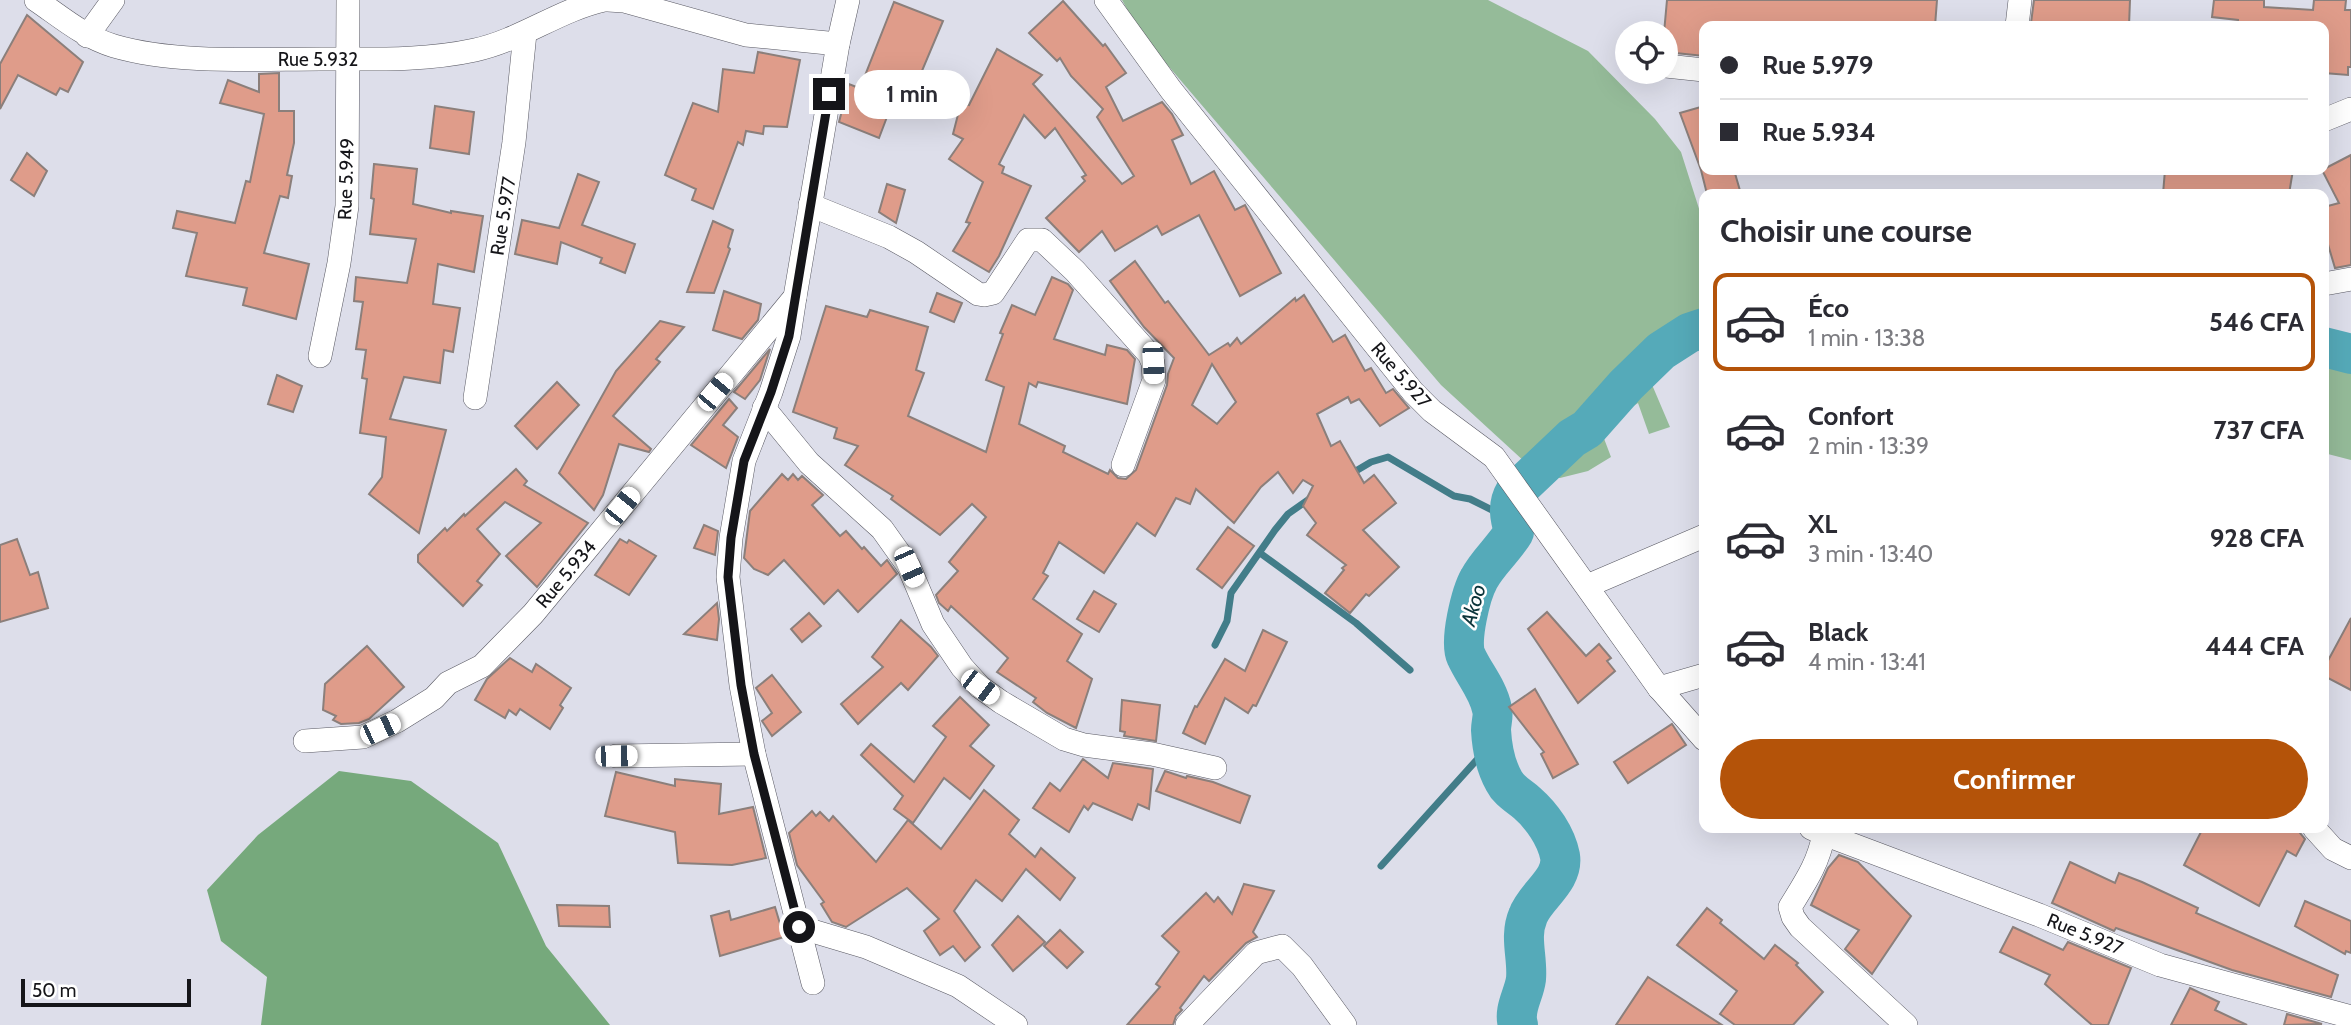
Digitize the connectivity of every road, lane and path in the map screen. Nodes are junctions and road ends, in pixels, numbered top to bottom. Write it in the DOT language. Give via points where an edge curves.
graph roads {
  1 [pos="36,0"];
  2 [pos="113,0"];
  3 [pos="348,0"];
  4 [pos="606,0"];
  5 [pos="848,0"];
  6 [pos="1106,0"];
  7 [pos="2020,0"];
  8 [pos="2018,21"];
  9 [pos="525,33"];
  10 [pos="87,36"];
  11 [pos="838,44"];
  12 [pos="348,59"];
  13 [pos="1678,67"];
  14 [pos="1699,69"];
  15 [pos="2351,109"];
  16 [pos="2329,118"];
  17 [pos="810,205"];
  18 [pos="2351,279"];
  19 [pos="2329,283"];
  20 [pos="795,297"];
  21 [pos="320,356"];
  22 [pos="475,398"];
  23 [pos="764,408"];
  24 [pos="1123,465"];
  25 [pos="1699,538"];
  26 [pos="1587,586"];
  27 [pos="1699,676"];
  28 [pos="1659,688"];
  29 [pos="1699,733"];
  30 [pos="305,741"];
  31 [pos="754,754"];
  32 [pos="616,756"];
  33 [pos="1215,768"];
  34 [pos="1817,833"];
  35 [pos="1822,833"];
  36 [pos="2319,833"];
  37 [pos="2351,858"];
  38 [pos="799,927"];
  39 [pos="813,983"];
  40 [pos="2351,1017"];
  41 [pos="1016,1025"];
  42 [pos="1187,1025"];
  43 [pos="1345,1025"];
  44 [pos="1906,1025"];
  1 -- 10 [label="street, Rue 5.932"];
  2 -- 10 [label="street"];
  3 -- 12 [label="street, Rue 5.949"];
  4 -- 9 [label="street, Rue 5.932"];
  4 -- 11 [label="street, Rue 5.932" via="746,35"];
  5 -- 11 [label="street"];
  6 -- 26 [label="street, Rue 5.927" via="1171,90 1413,393 1494,457"];
  7 -- 8 [label="street"];
  9 -- 12 [label="street, Rue 5.932" via="463,52"];
  9 -- 22 [label="street, Rue 5.977" via="514,142"];
  10 -- 12 [label="street, Rue 5.932" via="148,54 233,60"];
  11 -- 17 [label="street"];
  12 -- 21 [label="street, Rue 5.949" via="347,206"];
  13 -- 14 [label="street"];
  15 -- 16 [label="street"];
  17 -- 20 [label="street"];
  17 -- 24 [label="street" via="888,237 984,295 993,293 1028,240 1042,240 1075,271 1153,363 1154,380"];
  18 -- 19 [label="street"];
  20 -- 23 [label="street" via="789,336"];
  20 -- 30 [label="street, Rue 5.934" via="533,614 482,666 448,683 434,698 397,721 363,737"];
  23 -- 31 [label="street" via="744,461 728,577"];
  23 -- 33 [label="street" via="809,463 882,529 909,567 933,624 980,687 1064,739"];
  25 -- 26 [label="street"];
  26 -- 28 [label="street, Rue 5.927"];
  27 -- 28 [label="street"];
  28 -- 29 [label="street, Rue 5.927"];
  31 -- 32 [label="street"];
  31 -- 38 [label="street"];
  34 -- 44 [label="street, Rue 5.927" via="1818,859 1790,907 1793,917"];
  35 -- 40 [label="street, Rue 5.927" via="2160,965"];
  36 -- 37 [label="street" via="2333,849"];
  38 -- 39 [label="street"];
  38 -- 41 [label="street" via="866,947 958,986"];
  42 -- 43 [label="street" via="1256,953 1282,946"];
}
